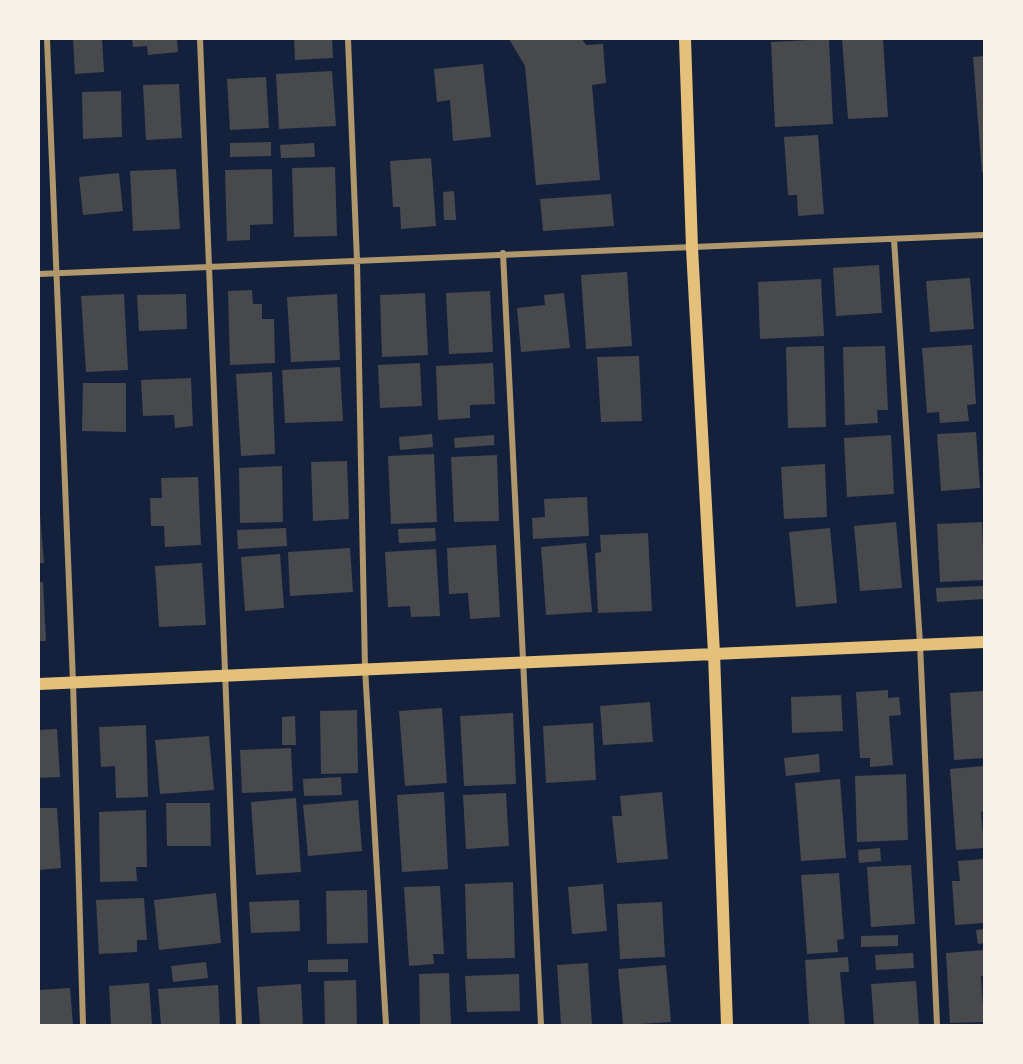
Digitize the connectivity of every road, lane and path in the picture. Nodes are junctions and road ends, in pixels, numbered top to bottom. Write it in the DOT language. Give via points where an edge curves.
graph roads {
  1 [pos="47,39"];
  2 [pos="200,39"];
  3 [pos="348,39"];
  4 [pos="685,39"];
  5 [pos="984,235"];
  6 [pos="894,239"];
  7 [pos="692,248"];
  8 [pos="503,253"];
  9 [pos="357,261"];
  10 [pos="207,267"];
  11 [pos="56,273"];
  12 [pos="39,274"];
  13 [pos="984,642"];
  14 [pos="920,644"];
  15 [pos="714,653"];
  16 [pos="524,662"];
  17 [pos="365,668"];
  18 [pos="225,675"];
  19 [pos="73,682"];
  20 [pos="39,684"];
  21 [pos="83,1025"];
  22 [pos="239,1025"];
  23 [pos="386,1025"];
  24 [pos="541,1025"];
  25 [pos="728,1025"];
  26 [pos="937,1025"];
  1 -- 11 [label="street"];
  2 -- 10 [label="street"];
  3 -- 9 [label="street"];
  4 -- 7 [label="main road"];
  5 -- 6 [label="street"];
  6 -- 7 [label="street"];
  6 -- 14 [label="street"];
  7 -- 8 [label="street"];
  7 -- 15 [label="main road"];
  8 -- 9 [label="street"];
  8 -- 16 [label="street"];
  9 -- 10 [label="street"];
  9 -- 17 [label="street"];
  10 -- 11 [label="street"];
  10 -- 18 [label="street"];
  11 -- 12 [label="street"];
  11 -- 19 [label="street"];
  13 -- 14 [label="main road"];
  14 -- 15 [label="main road"];
  14 -- 26 [label="street"];
  15 -- 16 [label="main road"];
  15 -- 25 [label="main road"];
  16 -- 17 [label="main road"];
  16 -- 24 [label="street"];
  17 -- 18 [label="main road"];
  17 -- 23 [label="street"];
  18 -- 19 [label="main road"];
  18 -- 22 [label="street"];
  19 -- 20 [label="main road"];
  19 -- 21 [label="street"];
}
